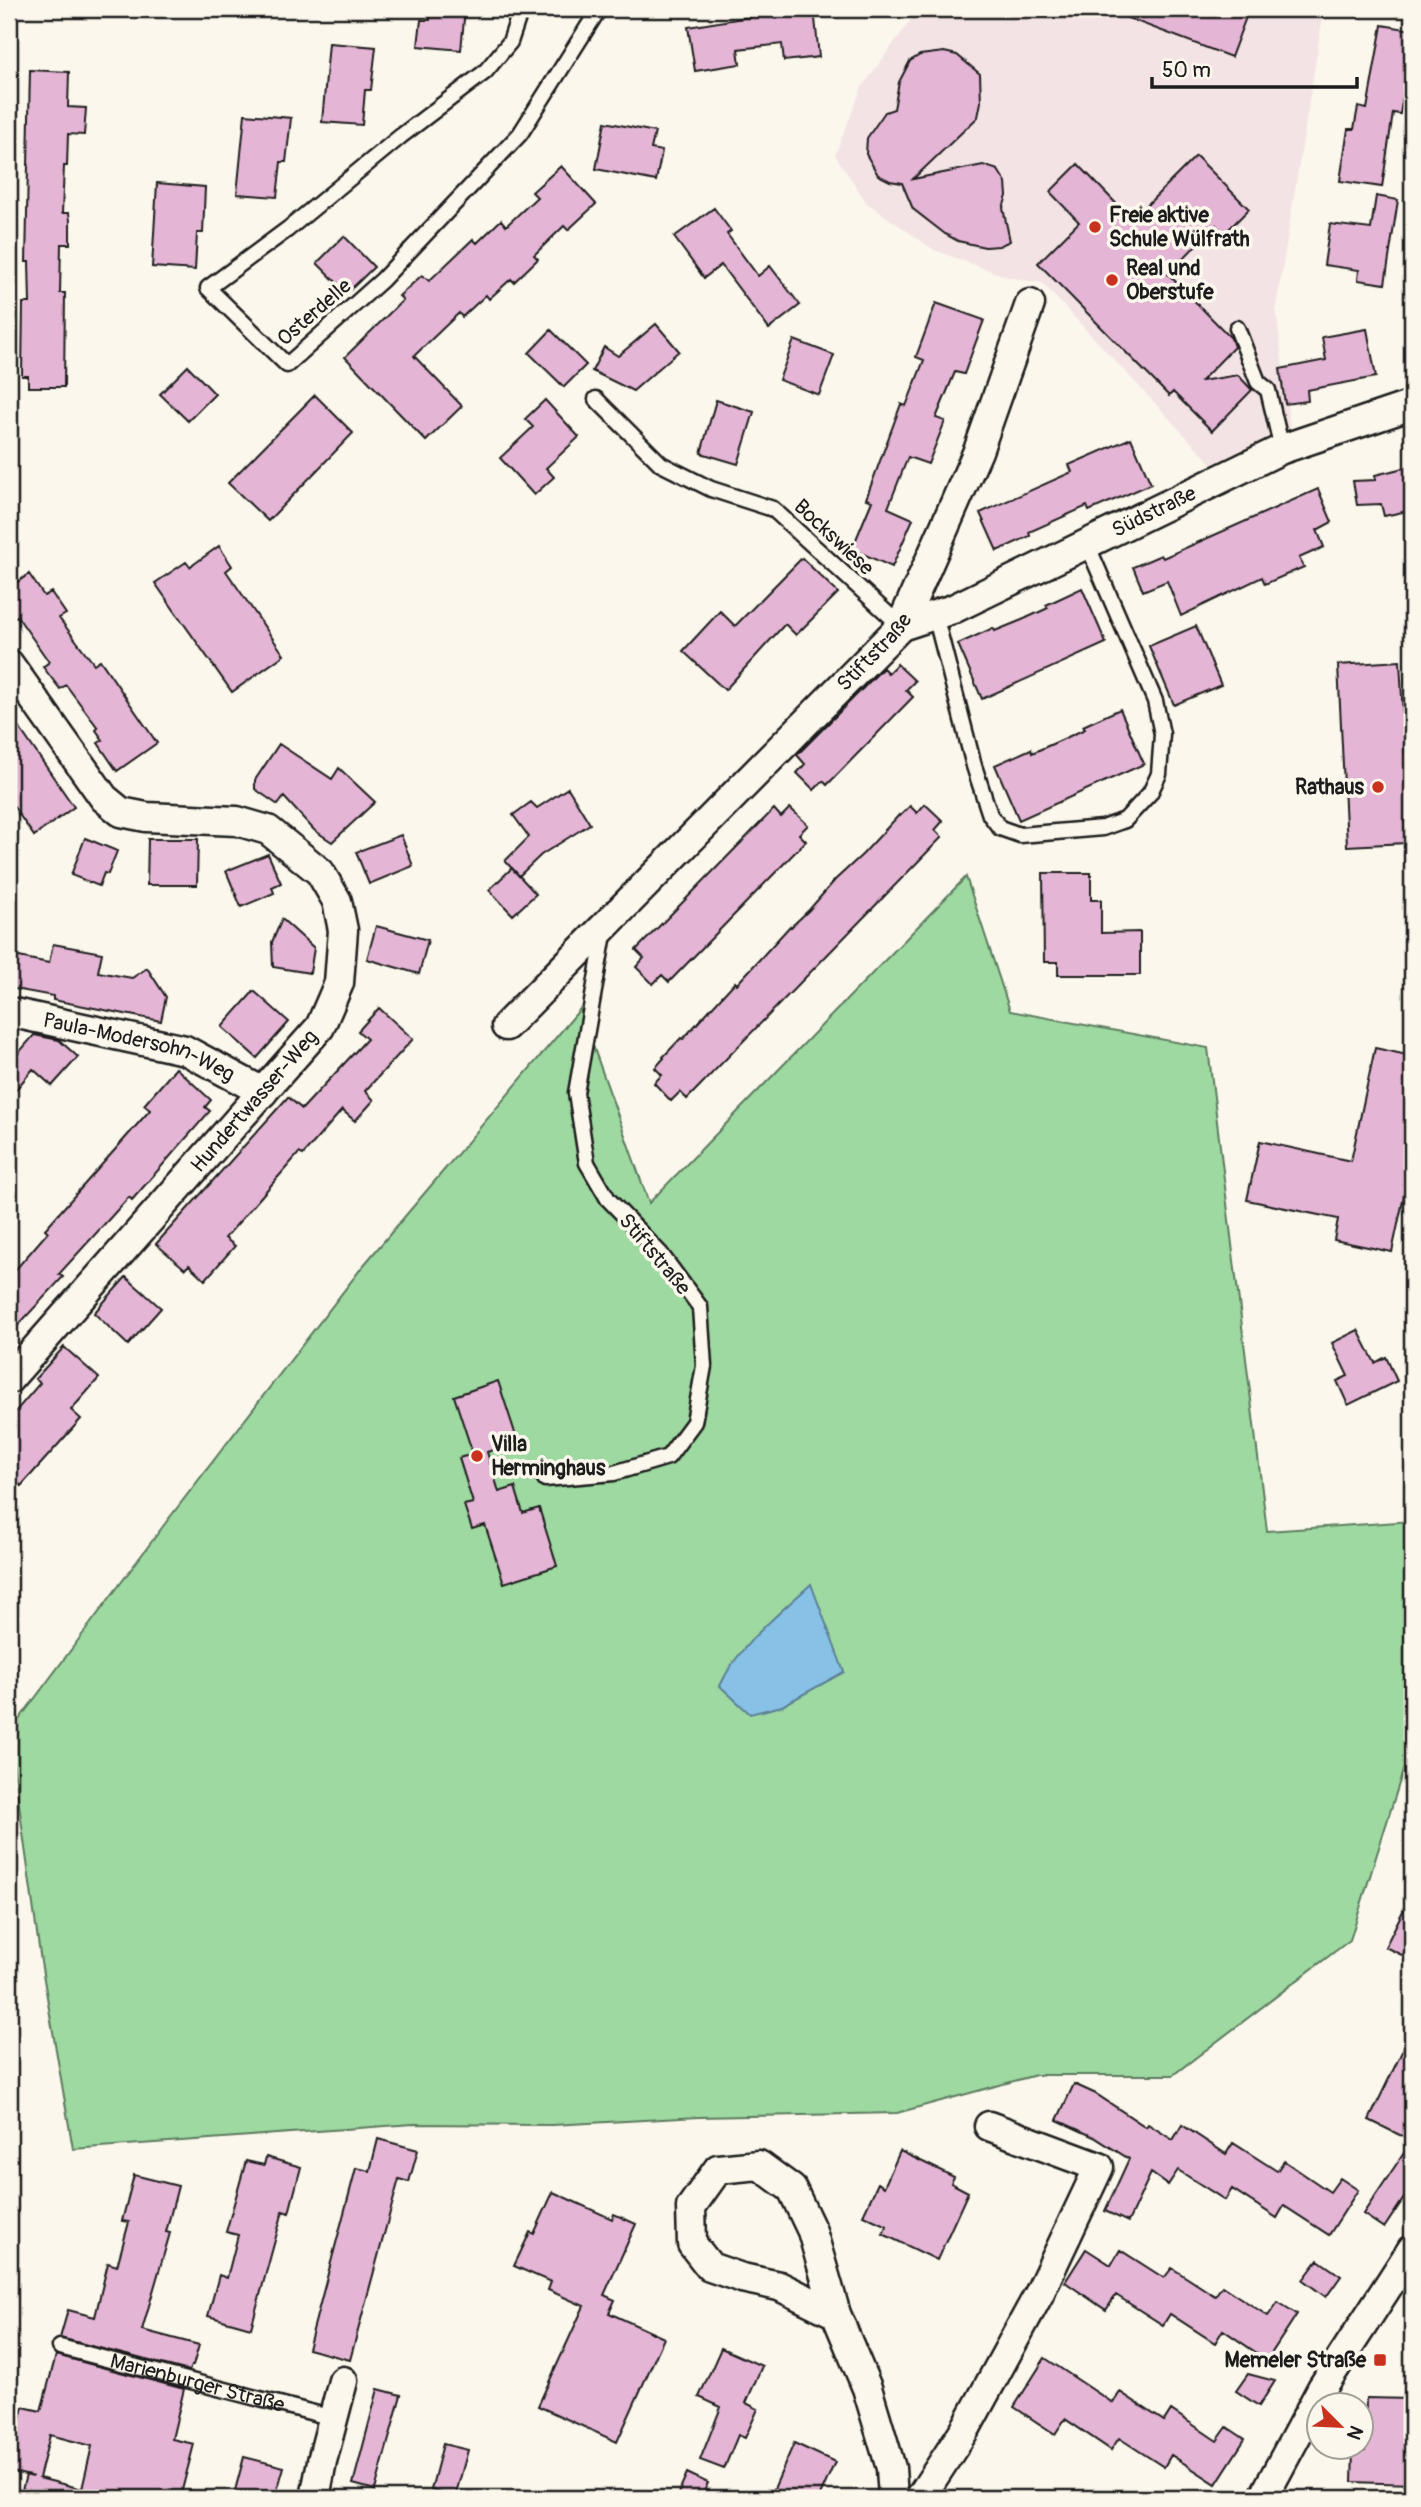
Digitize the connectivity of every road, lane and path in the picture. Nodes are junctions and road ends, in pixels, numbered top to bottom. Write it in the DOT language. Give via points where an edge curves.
graph roads {
  1 [pos="522,9"];
  2 [pos="599,9"];
  3 [pos="1030,304"];
  4 [pos="1237,328"];
  5 [pos="596,399"];
  6 [pos="1412,405"];
  7 [pos="1282,449"];
  8 [pos="1087,544"];
  9 [pos="935,615"];
  10 [pos="901,626"];
  11 [pos="9,664"];
  12 [pos="605,925"];
  13 [pos="9,1012"];
  14 [pos="506,1026"];
  15 [pos="263,1092"];
  16 [pos="9,1379"];
  17 [pos="545,1479"];
  18 [pos="989,2126"];
  19 [pos="1412,2249"];
  20 [pos="836,2314"];
  21 [pos="60,2347"];
  22 [pos="343,2381"];
  23 [pos="333,2418"];
  24 [pos="315,2498"];
  25 [pos="893,2498"];
  26 [pos="920,2498"];
  27 [pos="1263,2498"];
  1 -- 2 [label="lane, Osterdelle" via="510,41 485,72 208,288 287,365 382,279 520,134"];
  3 -- 10 [label="street, Stiftstraße" via="978,451"];
  4 -- 7 [label="lane" via="1258,382 1268,390"];
  5 -- 10 [label="lane, Bockswiese" via="661,464 711,489 774,509"];
  6 -- 7 [label="street, Südstraße"];
  7 -- 8 [label="street, Südstraße"];
  8 -- 9 [label="street, Südstraße"];
  8 -- 9 [label="lane" via="1156,701 1162,734 1159,774 1150,793 1125,820 1103,828 1020,835 1000,828 989,815 974,766"];
  9 -- 10 [label="street, Südstraße"];
  10 -- 12 [label="street, Stiftstraße"];
  11 -- 15 [label="street, Hundertwasser-Weg" via="104,798 121,812 237,821 268,830 320,872 337,901 343,930 340,983 320,1027"];
  12 -- 14 [label="street, Stiftstraße"];
  12 -- 17 [label="lane, Stiftstraße" via="576,1093 587,1163 608,1199 660,1253 700,1307 704,1366 694,1422 668,1457 614,1473"];
  13 -- 15 [label="street, Paula-Modersohn-Weg" via="185,1050"];
  15 -- 16 [label="street, Hundertwasser-Weg"];
  18 -- 26 [label="street" via="1099,2167 1033,2306 967,2426"];
  19 -- 27 [label="street" via="1322,2388"];
  20 -- 20 [label="street" via="812,2231 792,2189 759,2165 718,2169 691,2207 692,2244 710,2267 779,2286"];
  20 -- 25 [label="street" via="867,2388 891,2468"];
  21 -- 23 [label="lane, Marienburger Straße"];
  22 -- 23 [label="street"];
  23 -- 24 [label="street"];
}
